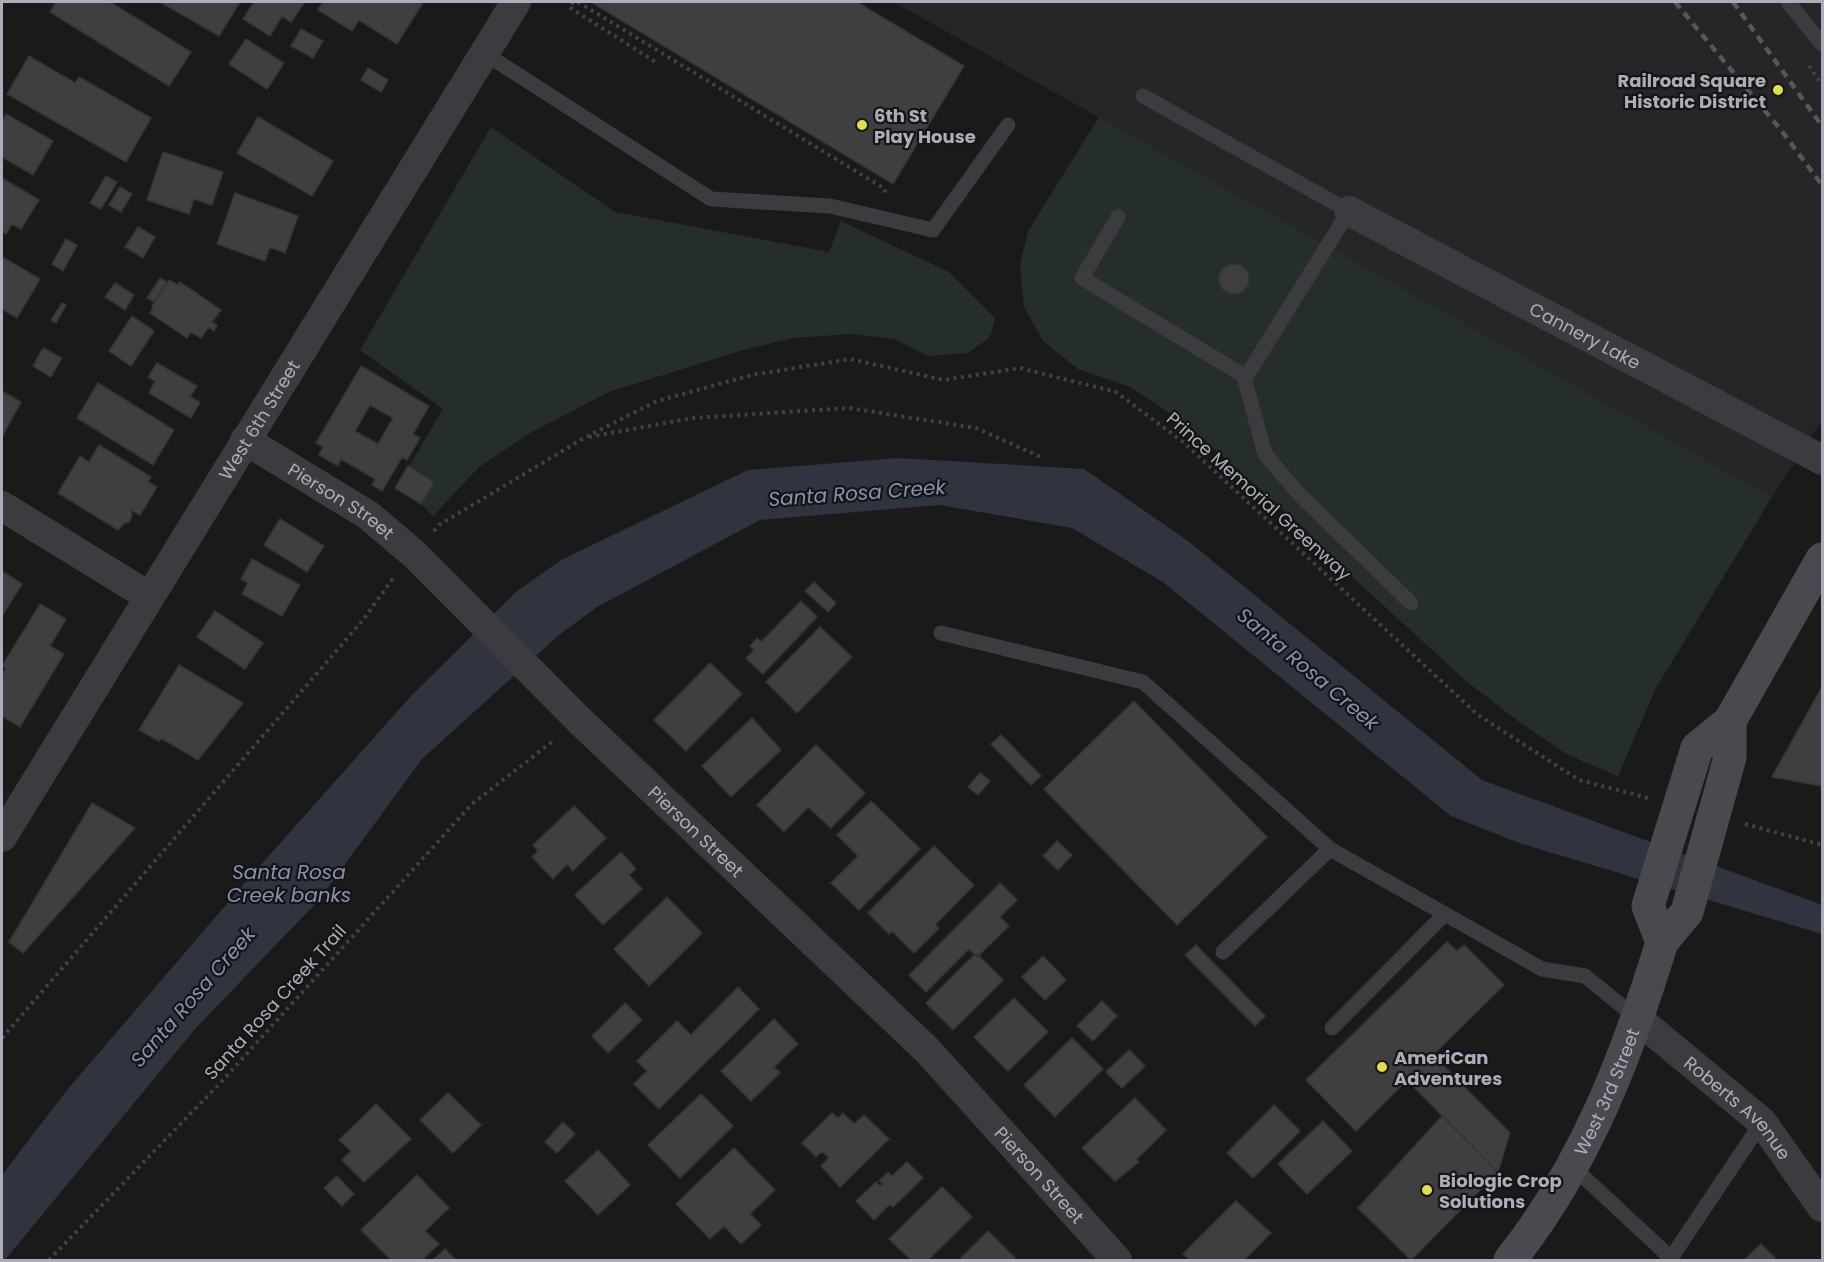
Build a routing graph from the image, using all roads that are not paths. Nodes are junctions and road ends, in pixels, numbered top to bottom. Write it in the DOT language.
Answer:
graph roads {
  1 [pos="514,2"];
  2 [pos="1788,2"];
  3 [pos="1822,44"];
  4 [pos="484,53"];
  5 [pos="1143,96"];
  6 [pos="1008,125"];
  7 [pos="1349,211"];
  8 [pos="1118,217"];
  9 [pos="1244,377"];
  10 [pos="245,440"];
  11 [pos="1822,460"];
  12 [pos="2,506"];
  13 [pos="1822,559"];
  14 [pos="150,597"];
  15 [pos="1411,603"];
  16 [pos="941,633"];
  17 [pos="2,837"];
  18 [pos="1330,849"];
  19 [pos="1445,914"];
  20 [pos="1223,952"];
  21 [pos="1638,1019"];
  22 [pos="1332,1028"];
  23 [pos="1762,1122"];
  24 [pos="1573,1167"];
  25 [pos="1822,1207"];
  26 [pos="1117,1260"];
  27 [pos="1510,1260"];
  1 -- 4 [label="street, West 6th Street"];
  2 -- 3 [label="lane"];
  4 -- 6 [label="lane"];
  4 -- 10 [label="street, West 6th Street"];
  5 -- 7 [label="lane"];
  7 -- 9 [label="lane"];
  7 -- 11 [label="street, Cannery Lake"];
  8 -- 9 [label="lane"];
  9 -- 15 [label="lane"];
  10 -- 14 [label="street, West 6th Street"];
  10 -- 26 [label="street, Pierson Street"];
  12 -- 14 [label="street"];
  13 -- 21 [label="main road, West 3rd Street, bridge"];
  14 -- 17 [label="street, West 6th Street"];
  16 -- 18 [label="lane"];
  18 -- 19 [label="lane"];
  18 -- 20 [label="lane"];
  19 -- 21 [label="lane"];
  19 -- 22 [label="lane"];
  21 -- 23 [label="street, Roberts Avenue"];
  21 -- 24 [label="main road, West 3rd Street"];
  23 -- 24 [label="lane"];
  23 -- 25 [label="street, Roberts Avenue"];
  24 -- 27 [label="main road, West 3rd Street"];
}
